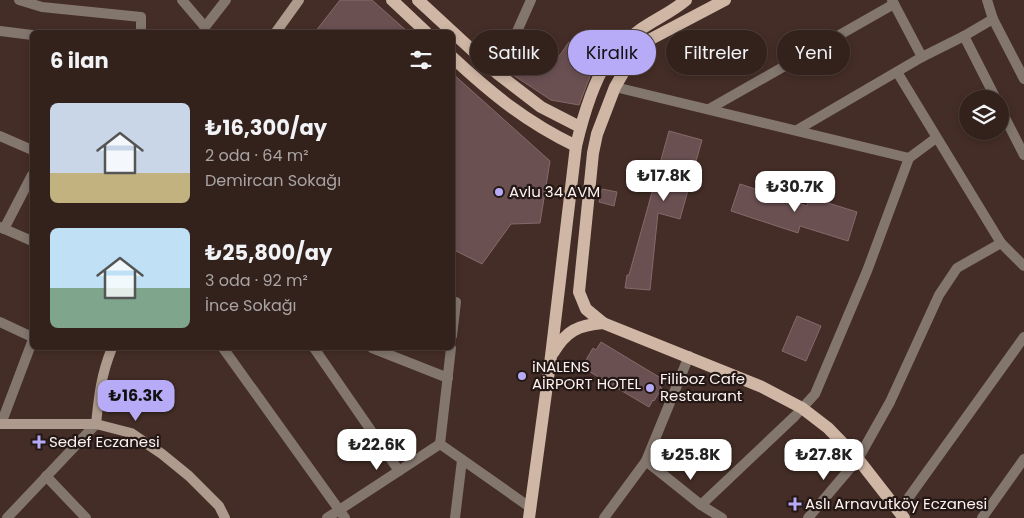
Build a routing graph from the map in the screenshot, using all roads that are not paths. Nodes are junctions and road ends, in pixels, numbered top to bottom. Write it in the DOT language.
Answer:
graph roads {
  1 [pos="19,0"];
  2 [pos="182,0"];
  3 [pos="226,0"];
  4 [pos="299,0"];
  5 [pos="392,0"];
  6 [pos="418,0"];
  7 [pos="531,0"];
  8 [pos="686,0"];
  9 [pos="725,0"];
  10 [pos="987,0"];
  11 [pos="893,2"];
  12 [pos="44,3"];
  13 [pos="993,19"];
  14 [pos="141,30"];
  15 [pos="205,30"];
  16 [pos="277,30"];
  17 [pos="424,30"];
  18 [pos="450,30"];
  19 [pos="518,30"];
  20 [pos="0,31"];
  21 [pos="455,34"];
  22 [pos="30,35"];
  23 [pos="964,36"];
  24 [pos="470,48"];
  25 [pos="922,57"];
  26 [pos="455,60"];
  27 [pos="897,72"];
  28 [pos="499,75"];
  29 [pos="1024,79"];
  30 [pos="615,87"];
  31 [pos="991,90"];
  32 [pos="709,109"];
  33 [pos="1009,126"];
  34 [pos="580,127"];
  35 [pos="797,130"];
  36 [pos="0,136"];
  37 [pos="936,138"];
  38 [pos="576,146"];
  39 [pos="30,149"];
  40 [pos="1024,156"];
  41 [pos="910,158"];
  42 [pos="30,179"];
  43 [pos="2,228"];
  44 [pos="30,241"];
  45 [pos="1001,243"];
  46 [pos="1024,266"];
  47 [pos="0,322"];
  48 [pos="603,322"];
  49 [pos="30,336"];
  50 [pos="1024,337"];
  51 [pos="30,347"];
  52 [pos="111,350"];
  53 [pos="224,350"];
  54 [pos="315,350"];
  55 [pos="377,350"];
  56 [pos="451,350"];
  57 [pos="551,356"];
  58 [pos="689,356"];
  59 [pos="448,378"];
  60 [pos="802,408"];
  61 [pos="0,424"];
  62 [pos="96,424"];
  63 [pos="440,444"];
  64 [pos="858,459"];
  65 [pos="1024,459"];
  66 [pos="462,460"];
  67 [pos="646,461"];
  68 [pos="399,472"];
  69 [pos="46,476"];
  70 [pos="701,505"];
  71 [pos="530,513"];
  72 [pos="0,514"];
  73 [pos="343,514"];
  74 [pos="902,514"];
  75 [pos="1,518"];
  76 [pos="7,518"];
  77 [pos="86,518"];
  78 [pos="225,518"];
  79 [pos="328,518"];
  80 [pos="455,518"];
  81 [pos="604,518"];
  82 [pos="722,518"];
  83 [pos="808,518"];
  84 [pos="982,518"];
  1 -- 12 [label="street"];
  2 -- 15 [label="street"];
  3 -- 15 [label="street"];
  4 -- 16 [label="main road"];
  5 -- 17 [label="main road"];
  6 -- 18 [label="main road"];
  7 -- 19 [label="street"];
  8 -- 34 [label="main road"];
  9 -- 30 [label="main road"];
  10 -- 13 [label="street"];
  11 -- 25 [label="street"];
  11 -- 32 [label="street"];
  12 -- 14 [label="street"];
  13 -- 23 [label="street"];
  13 -- 29 [label="street"];
  20 -- 22 [label="street"];
  21 -- 24 [label="main road"];
  23 -- 25 [label="street"];
  23 -- 31 [label="street"];
  25 -- 27 [label="street"];
  26 -- 38 [label="main road"];
  27 -- 35 [label="street"];
  27 -- 37 [label="street"];
  28 -- 34 [label="main road"];
  30 -- 32 [label="street"];
  30 -- 48 [label="main road"];
  32 -- 35 [label="street"];
  33 -- 40 [label="street"];
  34 -- 38 [label="main road"];
  35 -- 41 [label="street"];
  36 -- 39 [label="street"];
  37 -- 41 [label="street"];
  37 -- 45 [label="street"];
  38 -- 57 [label="main road"];
  41 -- 60 [label="street"];
  42 -- 43 [label="street"];
  43 -- 44 [label="street"];
  45 -- 46 [label="street"];
  45 -- 64 [label="street"];
  47 -- 49 [label="street"];
  48 -- 57 [label="main road"];
  48 -- 58 [label="main road"];
  50 -- 74 [label="street"];
  51 -- 61 [label="street"];
  52 -- 62 [label="main road"];
  53 -- 73 [label="street"];
  54 -- 68 [label="street"];
  55 -- 59 [label="street"];
  56 -- 59 [label="street"];
  57 -- 71 [label="main road"];
  58 -- 60 [label="main road"];
  58 -- 67 [label="street"];
  59 -- 63 [label="street"];
  60 -- 64 [label="main road"];
  60 -- 70 [label="street"];
  61 -- 62 [label="main road"];
  62 -- 69 [label="street"];
  62 -- 78 [label="main road"];
  63 -- 66 [label="street"];
  63 -- 68 [label="street"];
  64 -- 74 [label="main road"];
  64 -- 83 [label="street"];
  65 -- 84 [label="street"];
  66 -- 71 [label="street"];
  66 -- 80 [label="street"];
  67 -- 70 [label="street"];
  67 -- 81 [label="street"];
  68 -- 73 [label="street"];
  69 -- 76 [label="street"];
  69 -- 77 [label="street"];
  70 -- 82 [label="street"];
  72 -- 75 [label="street"];
  73 -- 79 [label="street"];
}
